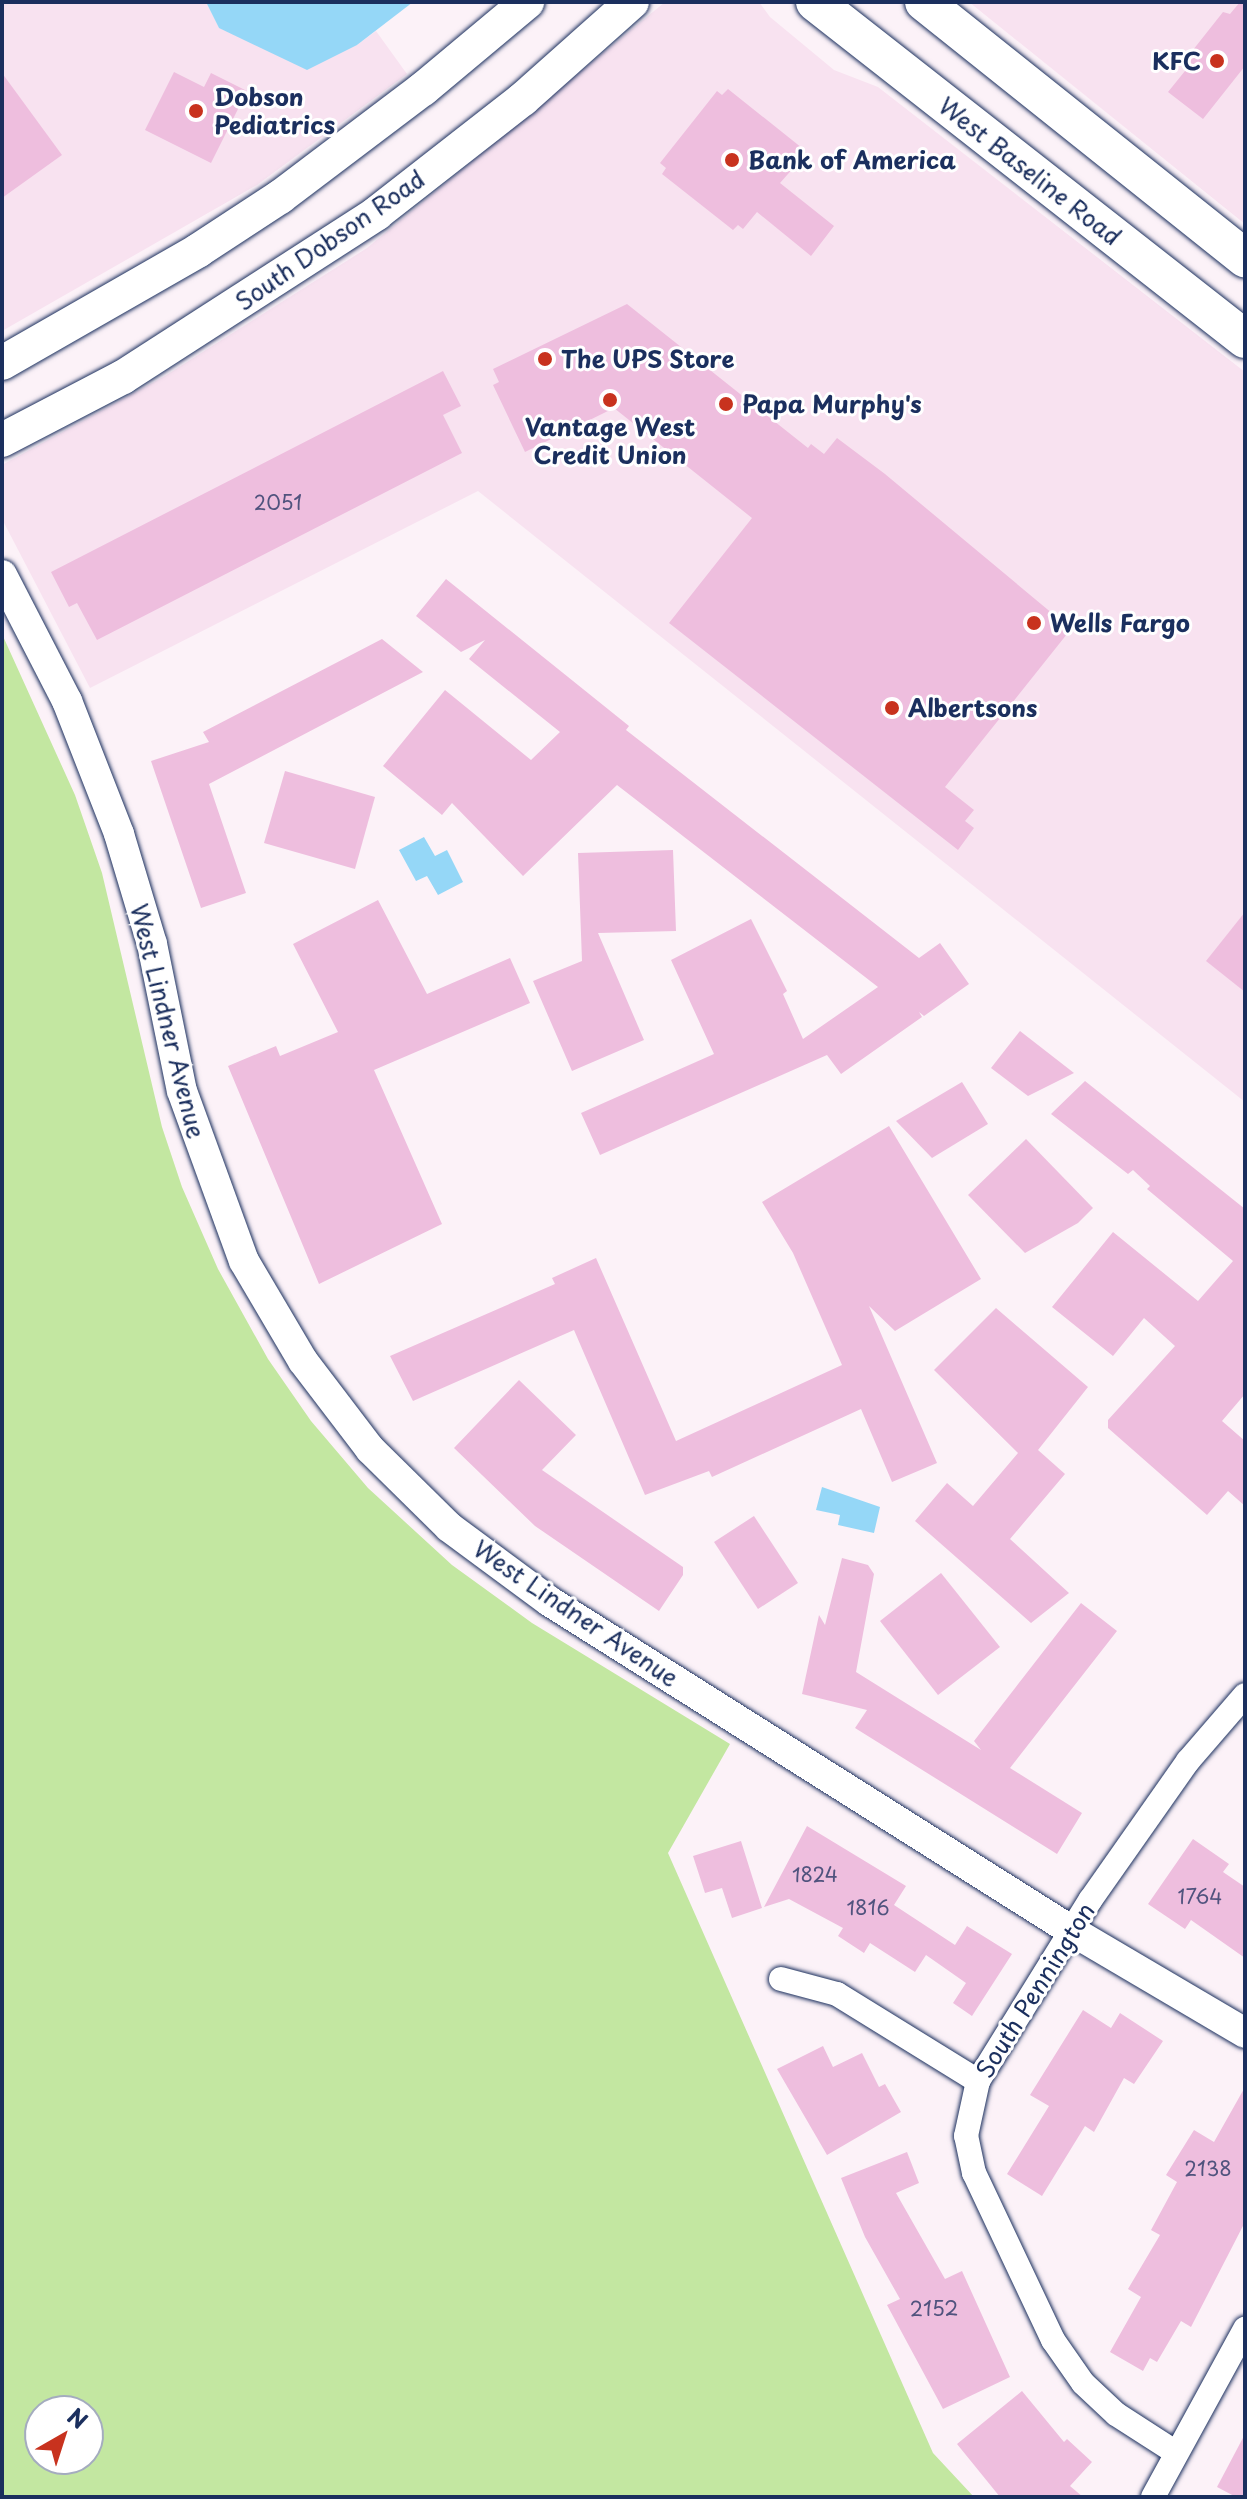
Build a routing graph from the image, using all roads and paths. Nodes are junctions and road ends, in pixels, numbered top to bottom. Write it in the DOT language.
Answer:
graph roads {
  1 [pos="527,2"];
  2 [pos="632,2"];
  3 [pos="815,2"];
  4 [pos="924,2"];
  5 [pos="1245,258"];
  6 [pos="1245,339"];
  7 [pos="2,363"];
  8 [pos="2,440"];
  9 [pos="2,575"];
  10 [pos="1245,1695"];
  11 [pos="1072,1931"];
  12 [pos="781,1979"];
  13 [pos="1245,2033"];
  14 [pos="978,2081"];
  15 [pos="1245,2329"];
  16 [pos="1175,2452"];
  17 [pos="1153,2497"];
  1 -- 7 [label="main road"];
  2 -- 8 [label="main road, South Dobson Road"];
  3 -- 6 [label="main road, West Baseline Road"];
  4 -- 5 [label="main road"];
  9 -- 11 [label="street, West Lindner Avenue"];
  10 -- 11 [label="street, South Pennington"];
  11 -- 13 [label="street, West Lindner Avenue"];
  11 -- 14 [label="street, South Pennington"];
  12 -- 14 [label="street"];
  14 -- 16 [label="street, South Pennington"];
  15 -- 16 [label="street"];
  16 -- 17 [label="street"];
}
